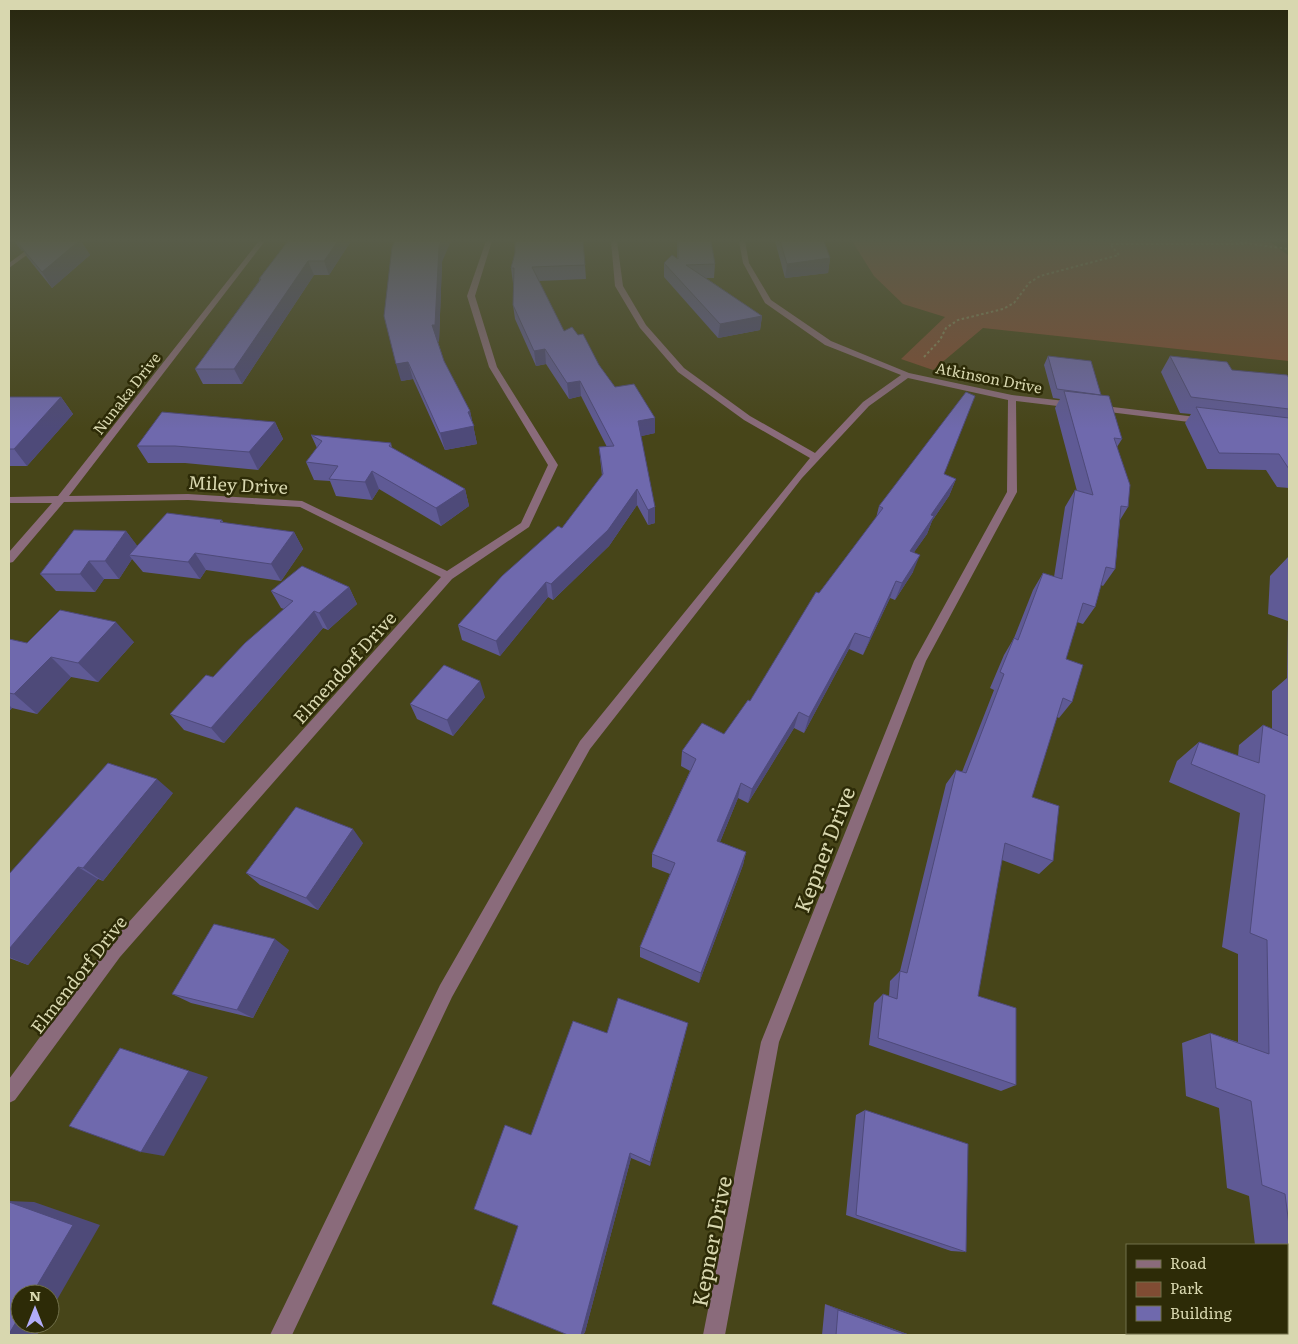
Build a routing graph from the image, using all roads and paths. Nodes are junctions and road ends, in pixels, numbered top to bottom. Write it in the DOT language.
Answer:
graph roads {
  1 [pos="213,304"];
  2 [pos="473,304"];
  3 [pos="630,304"];
  4 [pos="772,304"];
  5 [pos="1013,304"];
  6 [pos="907,374"];
  7 [pos="1012,398"];
  8 [pos="1081,406"];
  9 [pos="1091,407"];
  10 [pos="1210,421"];
  11 [pos="816,458"];
  12 [pos="61,499"];
  13 [pos="9,500"];
  14 [pos="9,559"];
  15 [pos="448,576"];
  16 [pos="9,1094"];
  17 [pos="281,1335"];
  18 [pos="714,1335"];
  1 -- 12 [label="street, Nunaka Drive"];
  2 -- 15 [label="street, Elmendorf Drive"];
  3 -- 11 [label="street"];
  4 -- 6 [label="street, Atkinson Drive"];
  5 -- 6 [label="path"];
  6 -- 7 [label="street, Atkinson Drive"];
  6 -- 11 [label="street"];
  7 -- 8 [label="street, Atkinson Drive"];
  7 -- 18 [label="street, Kepner Drive"];
  9 -- 10 [label="street"];
  11 -- 17 [label="street"];
  12 -- 13 [label="street, Miley Drive"];
  12 -- 14 [label="street, Nunaka Drive"];
  12 -- 15 [label="street, Miley Drive"];
  15 -- 16 [label="street, Elmendorf Drive"];
}
